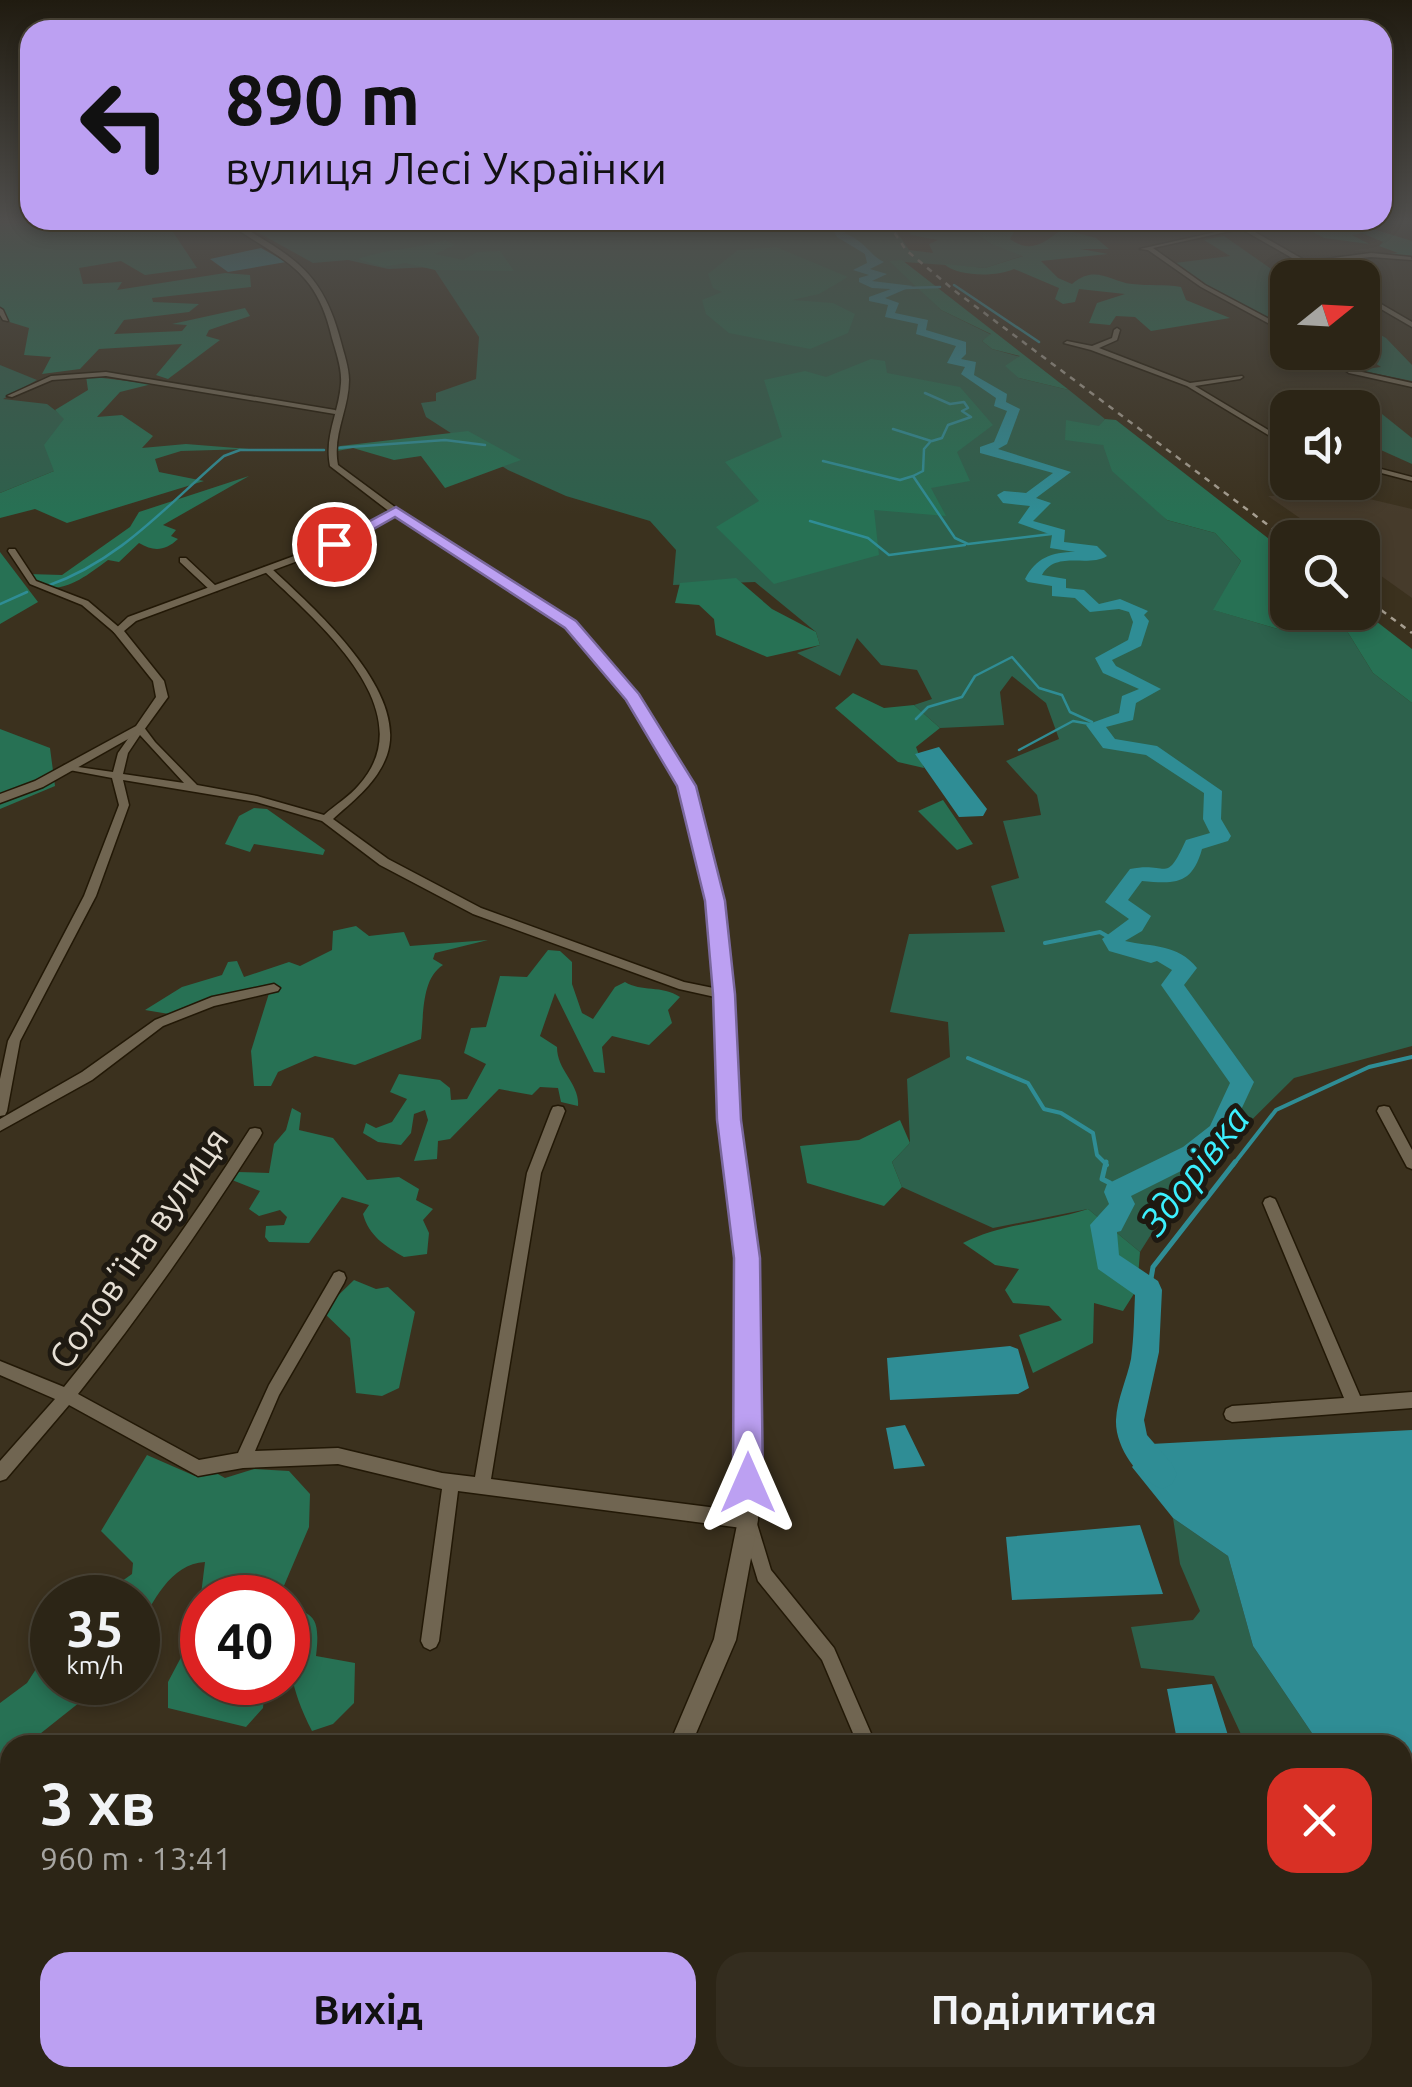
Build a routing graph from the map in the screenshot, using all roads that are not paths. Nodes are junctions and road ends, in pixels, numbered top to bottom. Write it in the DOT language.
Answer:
graph roads {
  1 [pos="334,320"];
  2 [pos="1117,330"];
  3 [pos="1066,343"];
  4 [pos="1093,348"];
  5 [pos="1348,370"];
  6 [pos="1240,377"];
  7 [pos="1189,385"];
  8 [pos="1412,385"];
  9 [pos="10,396"];
  10 [pos="335,412"];
  11 [pos="1270,434"];
  12 [pos="1380,471"];
  13 [pos="1412,479"];
  14 [pos="396,512"];
  15 [pos="12,551"];
  16 [pos="182,560"];
  17 [pos="267,570"];
  18 [pos="214,589"];
  19 [pos="118,631"];
  20 [pos="140,728"];
  21 [pos="68,767"];
  22 [pos="117,776"];
  23 [pos="194,788"];
  24 [pos="0,800"];
  25 [pos="326,819"];
  26 [pos="274,988"];
  27 [pos="724,994"];
  28 [pos="0,1111"];
  29 [pos="558,1111"];
  30 [pos="1384,1111"];
  31 [pos="0,1126"];
  32 [pos="255,1133"];
  33 [pos="1412,1163"];
  34 [pos="1270,1203"];
  35 [pos="339,1278"];
  36 [pos="0,1368"];
  37 [pos="69,1398"];
  38 [pos="1412,1400"];
  39 [pos="1356,1404"];
  40 [pos="1232,1414"];
  41 [pos="242,1460"];
  42 [pos="0,1473"];
  43 [pos="450,1481"];
  44 [pos="482,1482"];
  45 [pos="748,1520"];
  46 [pos="430,1641"];
  47 [pos="684,1735"];
  48 [pos="863,1735"];
  1 -- 10 [label="street"];
  2 -- 4 [label="street"];
  3 -- 4 [label="street"];
  4 -- 7 [label="street"];
  5 -- 8 [label="street"];
  6 -- 7 [label="street"];
  7 -- 11 [label="street"];
  9 -- 10 [label="street"];
  10 -- 14 [label="street"];
  12 -- 13 [label="street"];
  14 -- 17 [label="street"];
  14 -- 27 [label="street"];
  15 -- 19 [label="street"];
  16 -- 18 [label="street"];
  17 -- 18 [label="street"];
  17 -- 25 [label="street"];
  18 -- 19 [label="street"];
  19 -- 20 [label="street"];
  20 -- 21 [label="street"];
  20 -- 22 [label="street"];
  20 -- 23 [label="street"];
  21 -- 22 [label="street"];
  21 -- 24 [label="street"];
  22 -- 23 [label="street"];
  22 -- 28 [label="street"];
  23 -- 25 [label="street"];
  25 -- 27 [label="street"];
  26 -- 31 [label="street"];
  27 -- 45 [label="street"];
  29 -- 44 [label="street"];
  30 -- 33 [label="street"];
  32 -- 37 [label="street, Соловʼїна вулиця"];
  34 -- 39 [label="street"];
  35 -- 41 [label="street"];
  36 -- 37 [label="street, Соловʼїна вулиця"];
  37 -- 41 [label="street, Соловʼїна вулиця"];
  37 -- 42 [label="street"];
  38 -- 39 [label="street"];
  39 -- 40 [label="street"];
  41 -- 43 [label="street, Соловʼїна вулиця"];
  43 -- 44 [label="street, Соловʼїна вулиця"];
  43 -- 46 [label="street"];
  44 -- 45 [label="street, Соловʼїна вулиця"];
  45 -- 47 [label="street"];
  45 -- 48 [label="street"];
}
